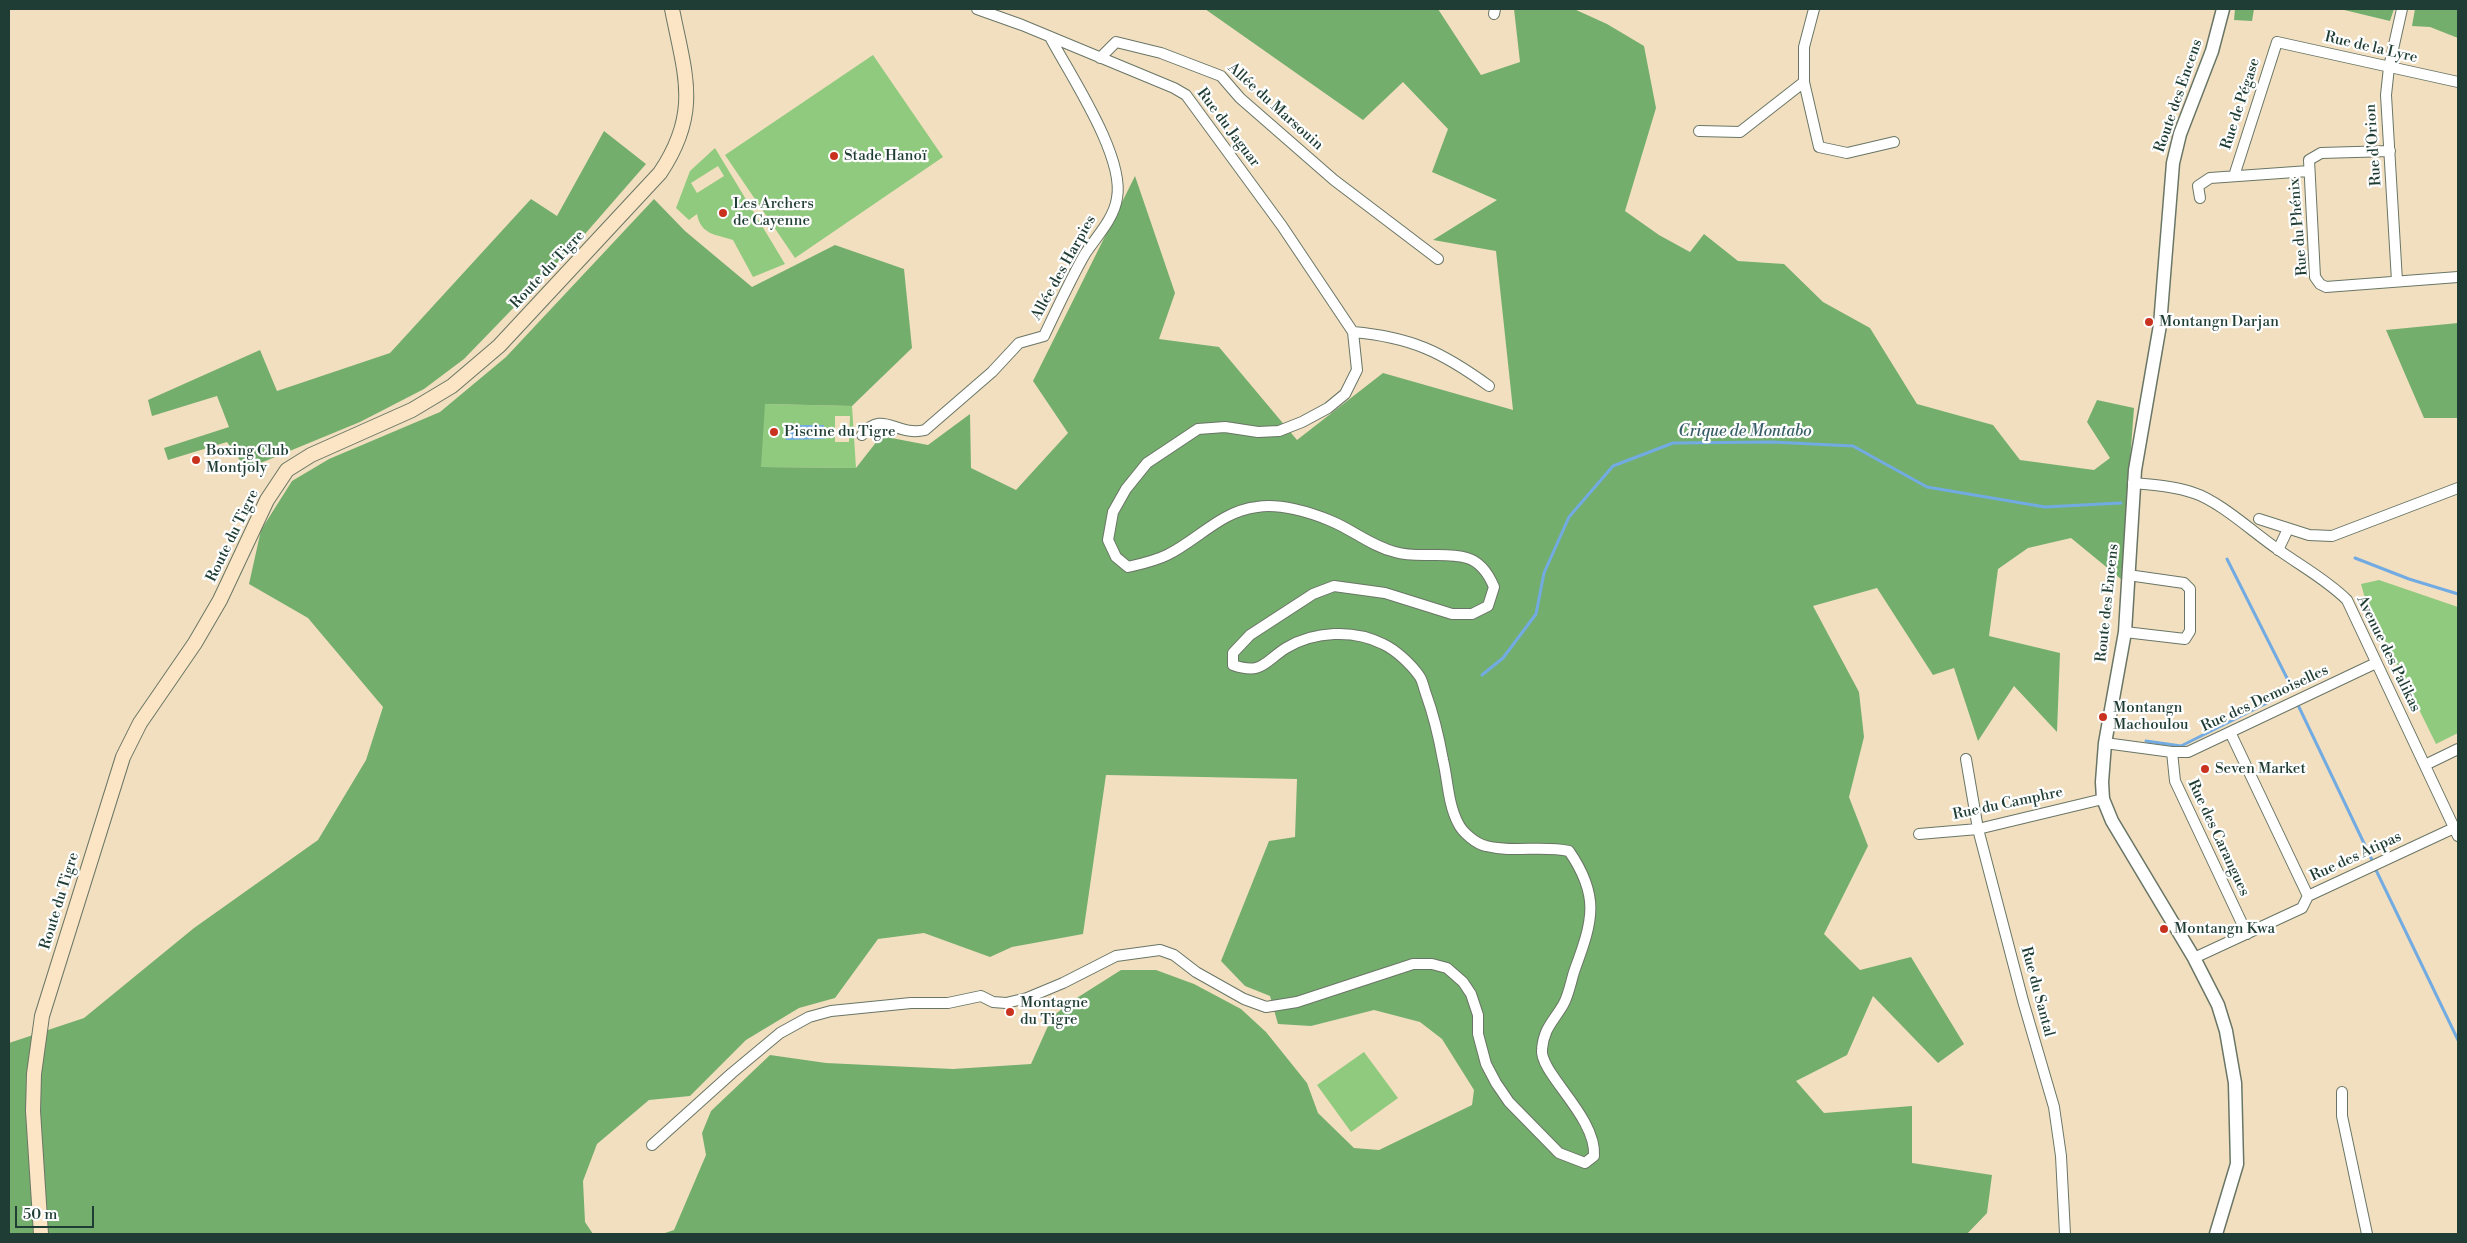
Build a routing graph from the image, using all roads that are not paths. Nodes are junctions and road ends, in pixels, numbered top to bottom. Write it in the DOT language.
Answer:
graph roads {
  1 [pos="672,9"];
  2 [pos="977,9"];
  3 [pos="1814,9"];
  4 [pos="2222,9"];
  5 [pos="2402,9"];
  6 [pos="1050,37"];
  7 [pos="2277,42"];
  8 [pos="1100,58"];
  9 [pos="2388,67"];
  10 [pos="1804,82"];
  11 [pos="2458,82"];
  12 [pos="1699,131"];
  13 [pos="1894,142"];
  14 [pos="2390,151"];
  15 [pos="2309,171"];
  16 [pos="2234,176"];
  17 [pos="2200,198"];
  18 [pos="1438,259"];
  19 [pos="2458,277"];
  20 [pos="2397,282"];
  21 [pos="1353,332"];
  22 [pos="1489,386"];
  23 [pos="862,435"];
  24 [pos="2133,484"];
  25 [pos="2458,488"];
  26 [pos="2259,519"];
  27 [pos="2288,529"];
  28 [pos="2278,550"];
  29 [pos="2128,575"];
  30 [pos="2124,632"];
  31 [pos="2376,663"];
  32 [pos="2230,732"];
  33 [pos="2105,743"];
  34 [pos="2458,749"];
  35 [pos="2172,752"];
  36 [pos="1966,760"];
  37 [pos="2425,765"];
  38 [pos="2103,799"];
  39 [pos="1978,829"];
  40 [pos="2456,832"];
  41 [pos="1919,834"];
  42 [pos="2308,896"];
  43 [pos="2247,934"];
  44 [pos="2194,958"];
  45 [pos="2342,1092"];
  46 [pos="652,1145"];
  47 [pos="41,1234"];
  48 [pos="2065,1234"];
  49 [pos="2216,1234"];
  50 [pos="2367,1234"];
  1 -- 47 [label="main road, Route du Tigre"];
  2 -- 6 [label="street, Rue du Jaguar"];
  3 -- 10 [label="street"];
  4 -- 24 [label="street, Route des Encens"];
  5 -- 9 [label="street, Rue d'Orion"];
  6 -- 8 [label="street, Rue du Jaguar"];
  6 -- 23 [label="street, Allée des Harpies"];
  7 -- 9 [label="street, Rue de la Lyre"];
  7 -- 16 [label="street, Rue de Pégase"];
  8 -- 18 [label="street, Allée du Marsouin"];
  8 -- 21 [label="street, Rue du Jaguar"];
  9 -- 11 [label="street, Rue de la Lyre"];
  9 -- 14 [label="street, Rue d'Orion"];
  10 -- 12 [label="street"];
  10 -- 13 [label="street"];
  14 -- 15 [label="street, Rue du Phénix"];
  14 -- 20 [label="street, Rue d'Orion"];
  15 -- 16 [label="street"];
  15 -- 20 [label="street, Rue du Phénix"];
  16 -- 17 [label="street"];
  19 -- 20 [label="street"];
  21 -- 22 [label="street"];
  21 -- 46 [label="street, Rue du Jaguar"];
  24 -- 28 [label="street, Avenue des Palikas"];
  24 -- 29 [label="street, Route des Encens"];
  25 -- 27 [label="street"];
  26 -- 27 [label="street"];
  27 -- 28 [label="street"];
  28 -- 31 [label="street, Avenue des Palikas"];
  29 -- 30 [label="street, Route des Encens"];
  29 -- 30 [label="street"];
  30 -- 33 [label="street, Route des Encens"];
  31 -- 32 [label="street, Rue des Demoiselles"];
  31 -- 37 [label="street, Avenue des Palikas"];
  32 -- 35 [label="street, Rue des Demoiselles"];
  32 -- 42 [label="street"];
  33 -- 35 [label="street, Rue des Demoiselles"];
  33 -- 38 [label="street, Route des Encens"];
  34 -- 37 [label="street"];
  35 -- 43 [label="street, Rue des Carangues"];
  36 -- 39 [label="street, Rue du Santal"];
  37 -- 40 [label="street, Avenue des Palikas"];
  38 -- 39 [label="street, Rue du Camphre"];
  38 -- 44 [label="street, Route des Encens"];
  39 -- 41 [label="street, Rue du Camphre"];
  39 -- 48 [label="street, Rue du Santal"];
  40 -- 42 [label="street, Rue des Atipas"];
  42 -- 43 [label="street, Rue des Atipas"];
  43 -- 44 [label="street, Rue des Atipas"];
  44 -- 49 [label="street, Route des Encens"];
  45 -- 50 [label="street"];
}
